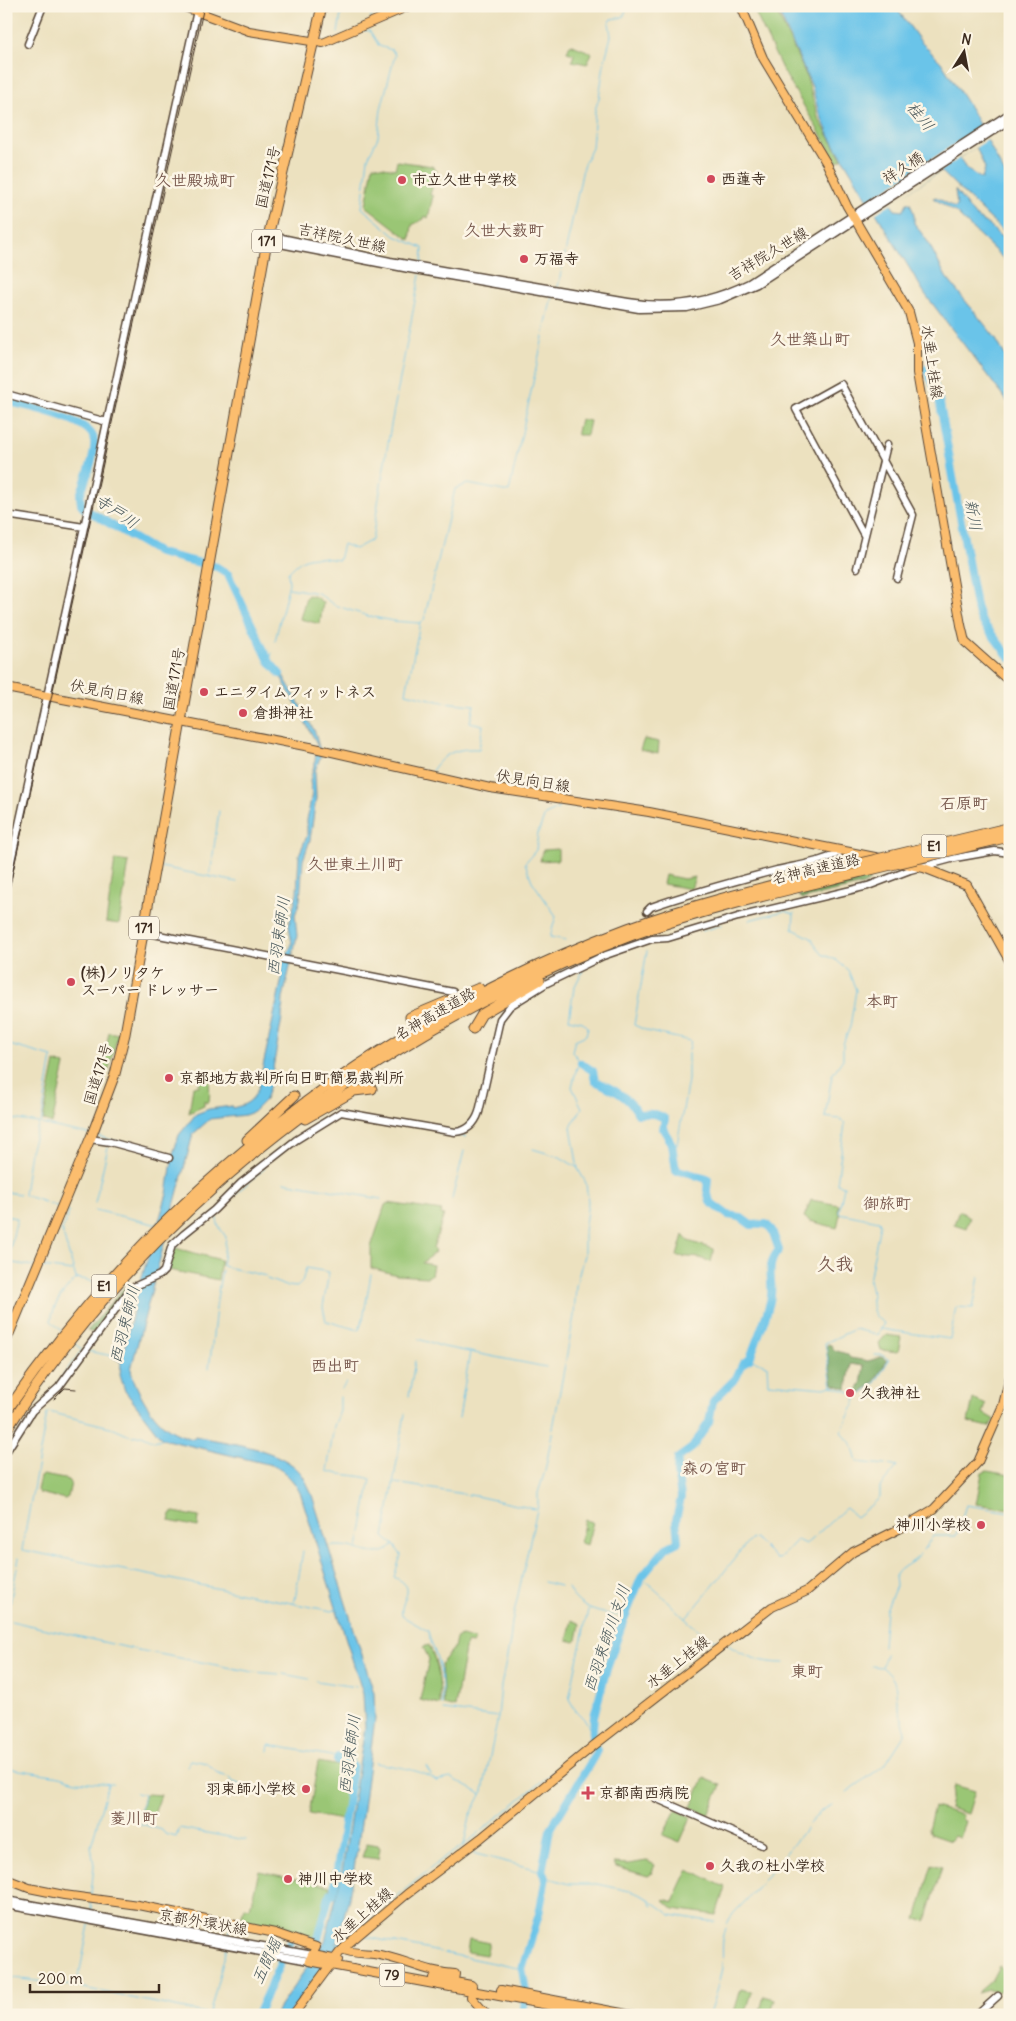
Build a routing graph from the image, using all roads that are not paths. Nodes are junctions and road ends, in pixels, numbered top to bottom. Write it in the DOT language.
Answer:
graph roads {
  1 [pos="43,6"];
  2 [pos="182,6"];
  3 [pos="322,6"];
  4 [pos="408,6"];
  5 [pos="741,6"];
  6 [pos="197,9"];
  7 [pos="314,42"];
  8 [pos="28,44"];
  9 [pos="1010,113"];
  10 [pos="1010,120"];
  11 [pos="862,213"];
  12 [pos="854,218"];
  13 [pos="268,238"];
  14 [pos="6,394"];
  15 [pos="107,422"];
  16 [pos="887,445"];
  17 [pos="883,461"];
  18 [pos="6,515"];
  19 [pos="84,527"];
  20 [pos="864,535"];
  21 [pos="857,568"];
  22 [pos="898,578"];
  23 [pos="1010,682"];
  24 [pos="6,688"];
  25 [pos="48,695"];
  26 [pos="181,720"];
  27 [pos="1009,832"];
  28 [pos="843,850"];
  29 [pos="1010,854"];
  30 [pos="924,868"];
  31 [pos="6,884"];
  32 [pos="647,911"];
  33 [pos="658,922"];
  34 [pos="143,932"];
  35 [pos="1010,962"];
  36 [pos="516,983"];
  37 [pos="453,992"];
  38 [pos="410,1017"];
  39 [pos="472,1029"];
  40 [pos="372,1089"];
  41 [pos="294,1096"];
  42 [pos="297,1120"];
  43 [pos="91,1136"];
  44 [pos="169,1158"];
  45 [pos="227,1167"];
  46 [pos="6,1341"];
  47 [pos="1010,1376"];
  48 [pos="9,1408"];
  49 [pos="6,1431"];
  50 [pos="6,1452"];
  51 [pos="655,1798"];
  52 [pos="762,1845"];
  53 [pos="6,1879"];
  54 [pos="6,1900"];
  55 [pos="6,1905"];
  56 [pos="228,1943"];
  57 [pos="343,1949"];
  58 [pos="311,1958"];
  59 [pos="331,1962"];
  60 [pos="454,1981"];
  61 [pos="471,1987"];
  62 [pos="998,1996"];
  63 [pos="525,1997"];
  64 [pos="293,2015"];
  65 [pos="487,2015"];
  66 [pos="602,2015"];
  67 [pos="632,2015"];
  68 [pos="977,2015"];
  1 -- 8 [label="street"];
  2 -- 6 [label="main road"];
  3 -- 7 [label="highway, 国道171号 / 171"];
  4 -- 7 [label="main road"];
  5 -- 12 [label="main road, 水垂上桂線"];
  6 -- 7 [label="main road"];
  6 -- 15 [label="street"];
  7 -- 13 [label="highway, 国道171号 / 171"];
  9 -- 11 [label="street, 祥久橋"];
  10 -- 11 [label="street, 祥久橋"];
  11 -- 12 [label="street, 吉祥院久世線"];
  12 -- 13 [label="street, 吉祥院久世線"];
  12 -- 23 [label="main road, 水垂上桂線"];
  13 -- 26 [label="highway, 国道171号 / 171"];
  14 -- 15 [label="street"];
  15 -- 19 [label="street"];
  16 -- 17 [label="street"];
  17 -- 20 [label="street"];
  17 -- 20 [label="street"];
  17 -- 22 [label="street"];
  18 -- 19 [label="street"];
  19 -- 25 [label="street"];
  20 -- 21 [label="street"];
  24 -- 25 [label="main road, 伏見向日線"];
  25 -- 26 [label="main road, 伏見向日線"];
  25 -- 31 [label="street"];
  26 -- 28 [label="main road, 伏見向日線"];
  26 -- 34 [label="highway, 国道171号 / 171"];
  27 -- 33 [label="highway, 名神高速道路 / E1, bridge"];
  28 -- 30 [label="main road, 伏見向日線"];
  28 -- 32 [label="street"];
  29 -- 30 [label="street"];
  30 -- 35 [label="main road, 伏見向日線"];
  30 -- 50 [label="street"];
  33 -- 36 [label="highway, 名神高速道路 / E1"];
  33 -- 36 [label="highway, 名神高速道路 / E1"];
  34 -- 37 [label="street"];
  34 -- 43 [label="highway, 国道171号 / 171"];
  36 -- 38 [label="highway"];
  36 -- 39 [label="highway"];
  36 -- 42 [label="highway, 名神高速道路 / E1"];
  36 -- 45 [label="highway, 名神高速道路 / E1"];
  40 -- 42 [label="highway"];
  41 -- 45 [label="highway"];
  42 -- 45 [label="highway, 名神高速道路 / E1"];
  43 -- 44 [label="street"];
  43 -- 46 [label="highway, 国道171号 / 171"];
  45 -- 48 [label="highway, E1"];
  45 -- 49 [label="highway, 名神高速道路 / E1"];
  47 -- 57 [label="main road, 水垂上桂線"];
  51 -- 52 [label="street"];
  53 -- 58 [label="main road"];
  54 -- 56 [label="street, 京都外環状線"];
  55 -- 56 [label="street, 京都外環状線"];
  56 -- 58 [label="street, 京都外環状線"];
  57 -- 59 [label="main road, 水垂上桂線"];
  57 -- 60 [label="main road"];
  58 -- 59 [label="main road, 京都外環状線"];
  59 -- 60 [label="main road, 京都外環状線 / 79"];
  59 -- 64 [label="main road, 水垂上桂線"];
  60 -- 61 [label="main road, 京都外環状線 / 79"];
  61 -- 63 [label="main road, 京都外環状線 / 79"];
  61 -- 65 [label="main road"];
  62 -- 68 [label="street"];
  63 -- 66 [label="main road, 京都外環状線 / 79"];
  63 -- 67 [label="main road, 京都外環状線 / 79"];
}
